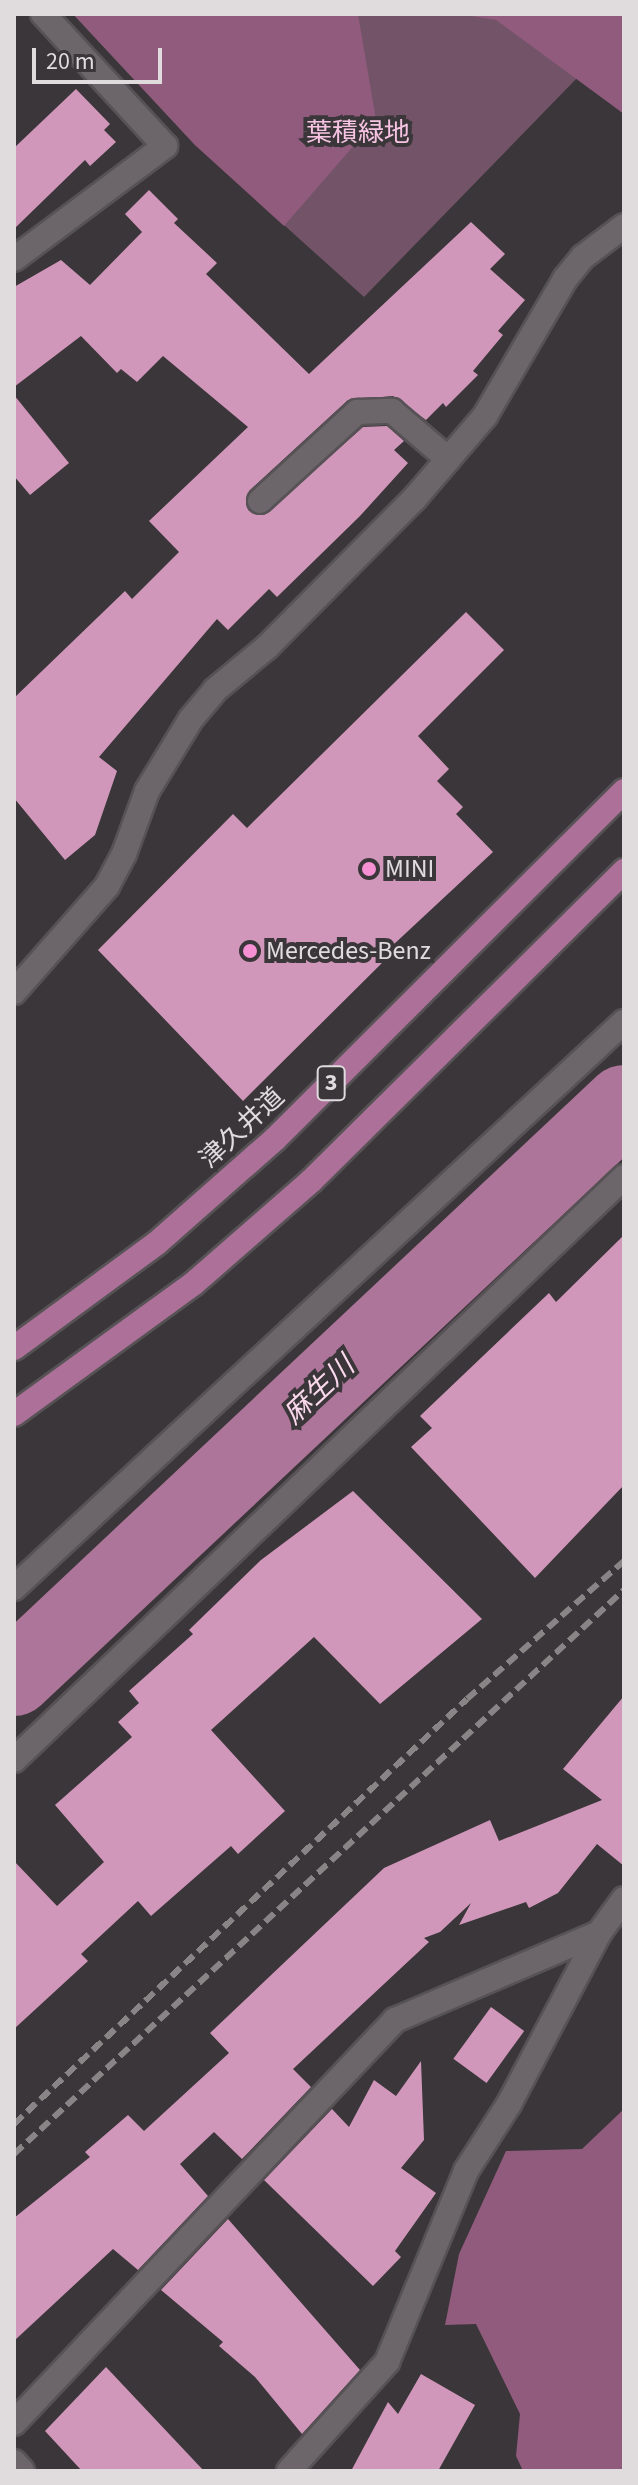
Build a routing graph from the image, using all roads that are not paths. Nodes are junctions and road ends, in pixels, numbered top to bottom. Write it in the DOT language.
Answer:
graph roads {
  1 [pos="43,14"];
  2 [pos="624,226"];
  3 [pos="14,259"];
  4 [pos="448,459"];
  5 [pos="260,501"];
  6 [pos="624,791"];
  7 [pos="624,871"];
  8 [pos="14,992"];
  9 [pos="624,1022"];
  10 [pos="624,1177"];
  11 [pos="14,1348"];
  12 [pos="14,1414"];
  13 [pos="14,1588"];
  14 [pos="14,1760"];
  15 [pos="624,1899"];
  16 [pos="599,1933"];
  17 [pos="14,2423"];
  18 [pos="14,2462"];
  19 [pos="300,2468"];
  20 [pos="22,2471"];
  1 -- 3 [label="street"];
  2 -- 4 [label="street"];
  4 -- 5 [label="street"];
  4 -- 8 [label="street"];
  6 -- 11 [label="main road, 津久井道 / 3"];
  7 -- 12 [label="main road, 3"];
  9 -- 13 [label="street"];
  10 -- 14 [label="street"];
  15 -- 16 [label="street"];
  16 -- 17 [label="street"];
  16 -- 19 [label="street"];
  18 -- 20 [label="street"];
}
